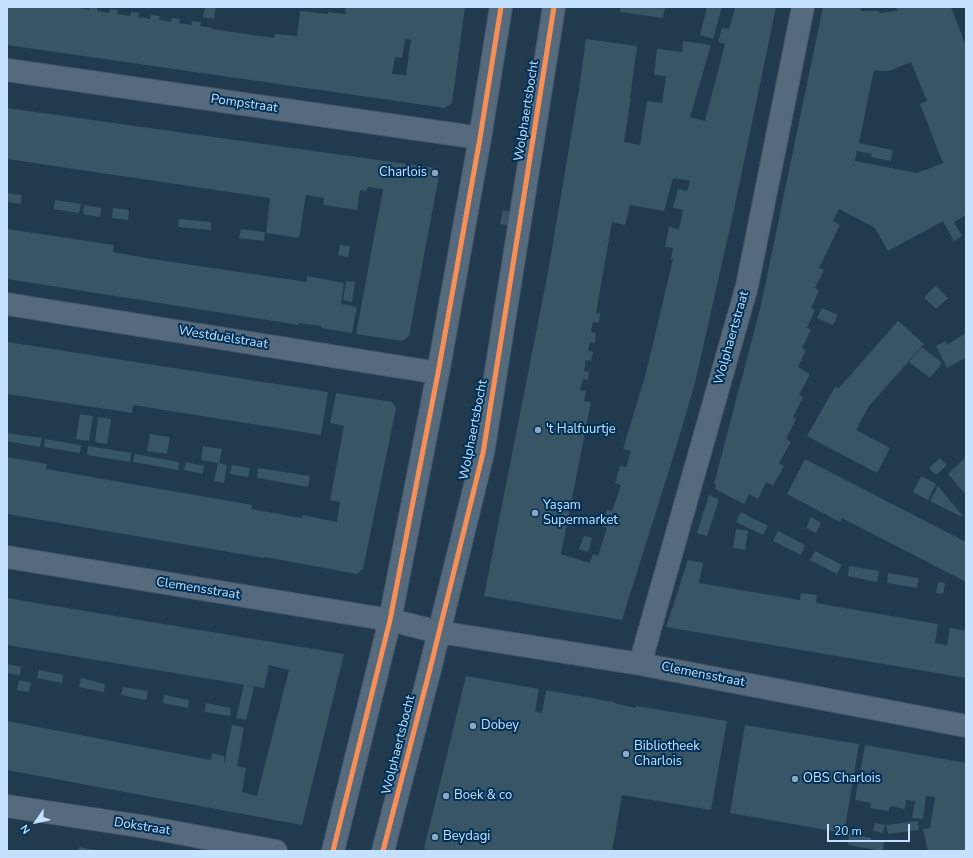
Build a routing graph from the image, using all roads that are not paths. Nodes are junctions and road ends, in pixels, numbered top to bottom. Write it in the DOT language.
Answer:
graph roads {
  1 [pos="501,7"];
  2 [pos="554,7"];
  3 [pos="802,7"];
  4 [pos="7,70"];
  5 [pos="480,138"];
  6 [pos="7,304"];
  7 [pos="438,373"];
  8 [pos="7,558"];
  9 [pos="390,620"];
  10 [pos="439,632"];
  11 [pos="640,664"];
  12 [pos="966,726"];
  13 [pos="7,806"];
  14 [pos="276,851"];
  15 [pos="333,851"];
  16 [pos="383,851"];
  1 -- 5 [label="street"];
  2 -- 10 [label="street, Wolphaertsbocht"];
  3 -- 11 [label="street, Wolphaertstraat"];
  4 -- 5 [label="street, Pompstraat"];
  5 -- 7 [label="street"];
  6 -- 7 [label="street, Westduëlstraat"];
  7 -- 9 [label="street"];
  8 -- 9 [label="street, Clemensstraat"];
  9 -- 10 [label="street, Clemensstraat"];
  9 -- 15 [label="street"];
  10 -- 11 [label="street, Clemensstraat"];
  10 -- 16 [label="street, Wolphaertsbocht"];
  11 -- 12 [label="street, Clemensstraat"];
  13 -- 14 [label="street, Dokstraat"];
}
